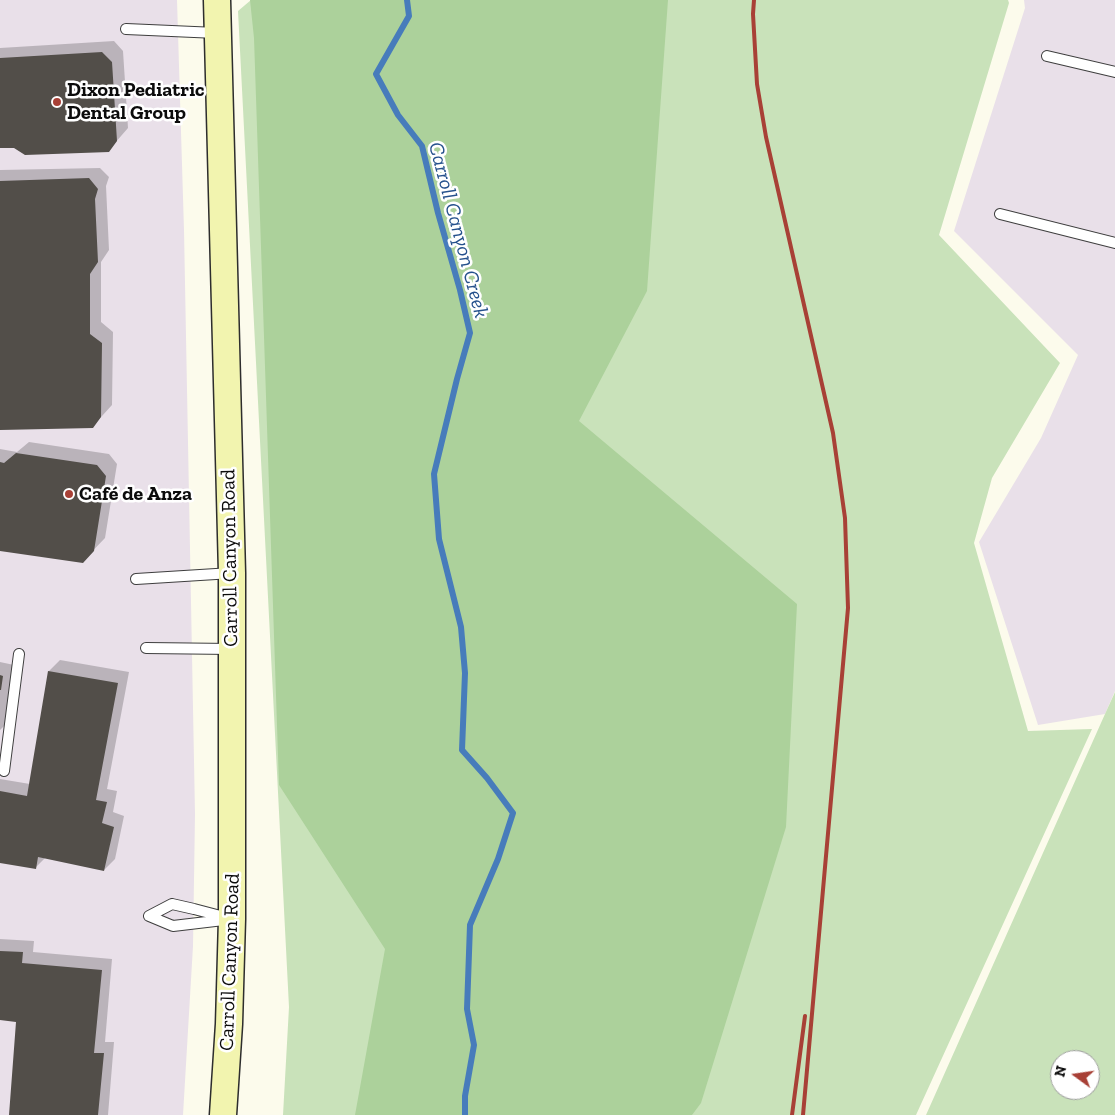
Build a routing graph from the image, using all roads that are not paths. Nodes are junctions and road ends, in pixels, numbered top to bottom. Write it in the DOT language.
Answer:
graph roads {
  1 [pos="217,0"];
  2 [pos="126,29"];
  3 [pos="218,34"];
  4 [pos="1046,56"];
  5 [pos="1115,72"];
  6 [pos="1000,214"];
  7 [pos="1115,243"];
  8 [pos="232,573"];
  9 [pos="136,579"];
  10 [pos="146,648"];
  11 [pos="232,649"];
  12 [pos="19,654"];
  13 [pos="4,771"];
  14 [pos="232,919"];
  15 [pos="223,1115"];
  1 -- 3 [label="main road, Carroll Canyon Road"];
  2 -- 3 [label="lane"];
  3 -- 8 [label="main road, Carroll Canyon Road"];
  4 -- 5 [label="lane"];
  6 -- 7 [label="lane"];
  8 -- 9 [label="lane"];
  8 -- 11 [label="main road, Carroll Canyon Road"];
  10 -- 11 [label="lane"];
  11 -- 14 [label="main road, Carroll Canyon Road"];
  12 -- 13 [label="lane"];
  14 -- 14 [label="lane"];
  14 -- 15 [label="main road, Carroll Canyon Road"];
}
